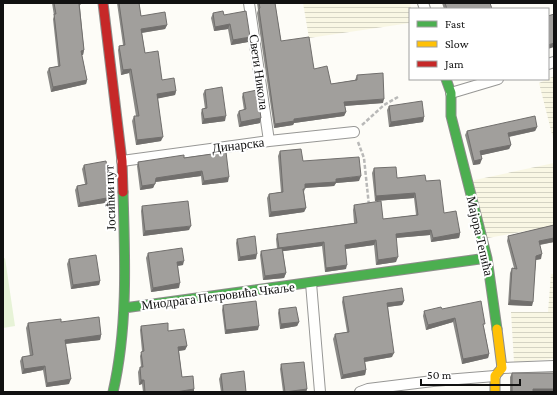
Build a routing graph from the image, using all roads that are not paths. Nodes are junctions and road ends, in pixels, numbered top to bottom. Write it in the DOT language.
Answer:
graph roads {
  1 [pos="103,3"];
  2 [pos="248,3"];
  3 [pos="446,80"];
  4 [pos="495,80"];
  5 [pos="451,94"];
  6 [pos="354,132"];
  7 [pos="269,141"];
  8 [pos="122,161"];
  9 [pos="487,258"];
  10 [pos="312,283"];
  11 [pos="124,308"];
  12 [pos="554,366"];
  13 [pos="502,368"];
  14 [pos="495,376"];
  15 [pos="113,392"];
  16 [pos="320,392"];
  17 [pos="360,392"];
  18 [pos="495,392"];
  1 -- 8 [label="street, Јосићки пут"];
  2 -- 7 [label="street, Свети Никола"];
  3 -- 5 [label="street, Мајора Тепића"];
  4 -- 5 [label="street"];
  5 -- 9 [label="street, Мајора Тепића"];
  6 -- 7 [label="street, Динарска"];
  7 -- 8 [label="street, Динарска"];
  8 -- 11 [label="street, Јосићки пут"];
  9 -- 10 [label="street, Миодрага Петровића Чкаље"];
  9 -- 13 [label="street, Мајора Тепића"];
  10 -- 11 [label="street, Миодрага Петровића Чкаље"];
  10 -- 16 [label="street, Миодрага Петровића Чкаље"];
  11 -- 15 [label="street, Јосићки пут"];
  12 -- 13 [label="street"];
  13 -- 14 [label="street"];
  14 -- 17 [label="street"];
  14 -- 18 [label="street"];
}
